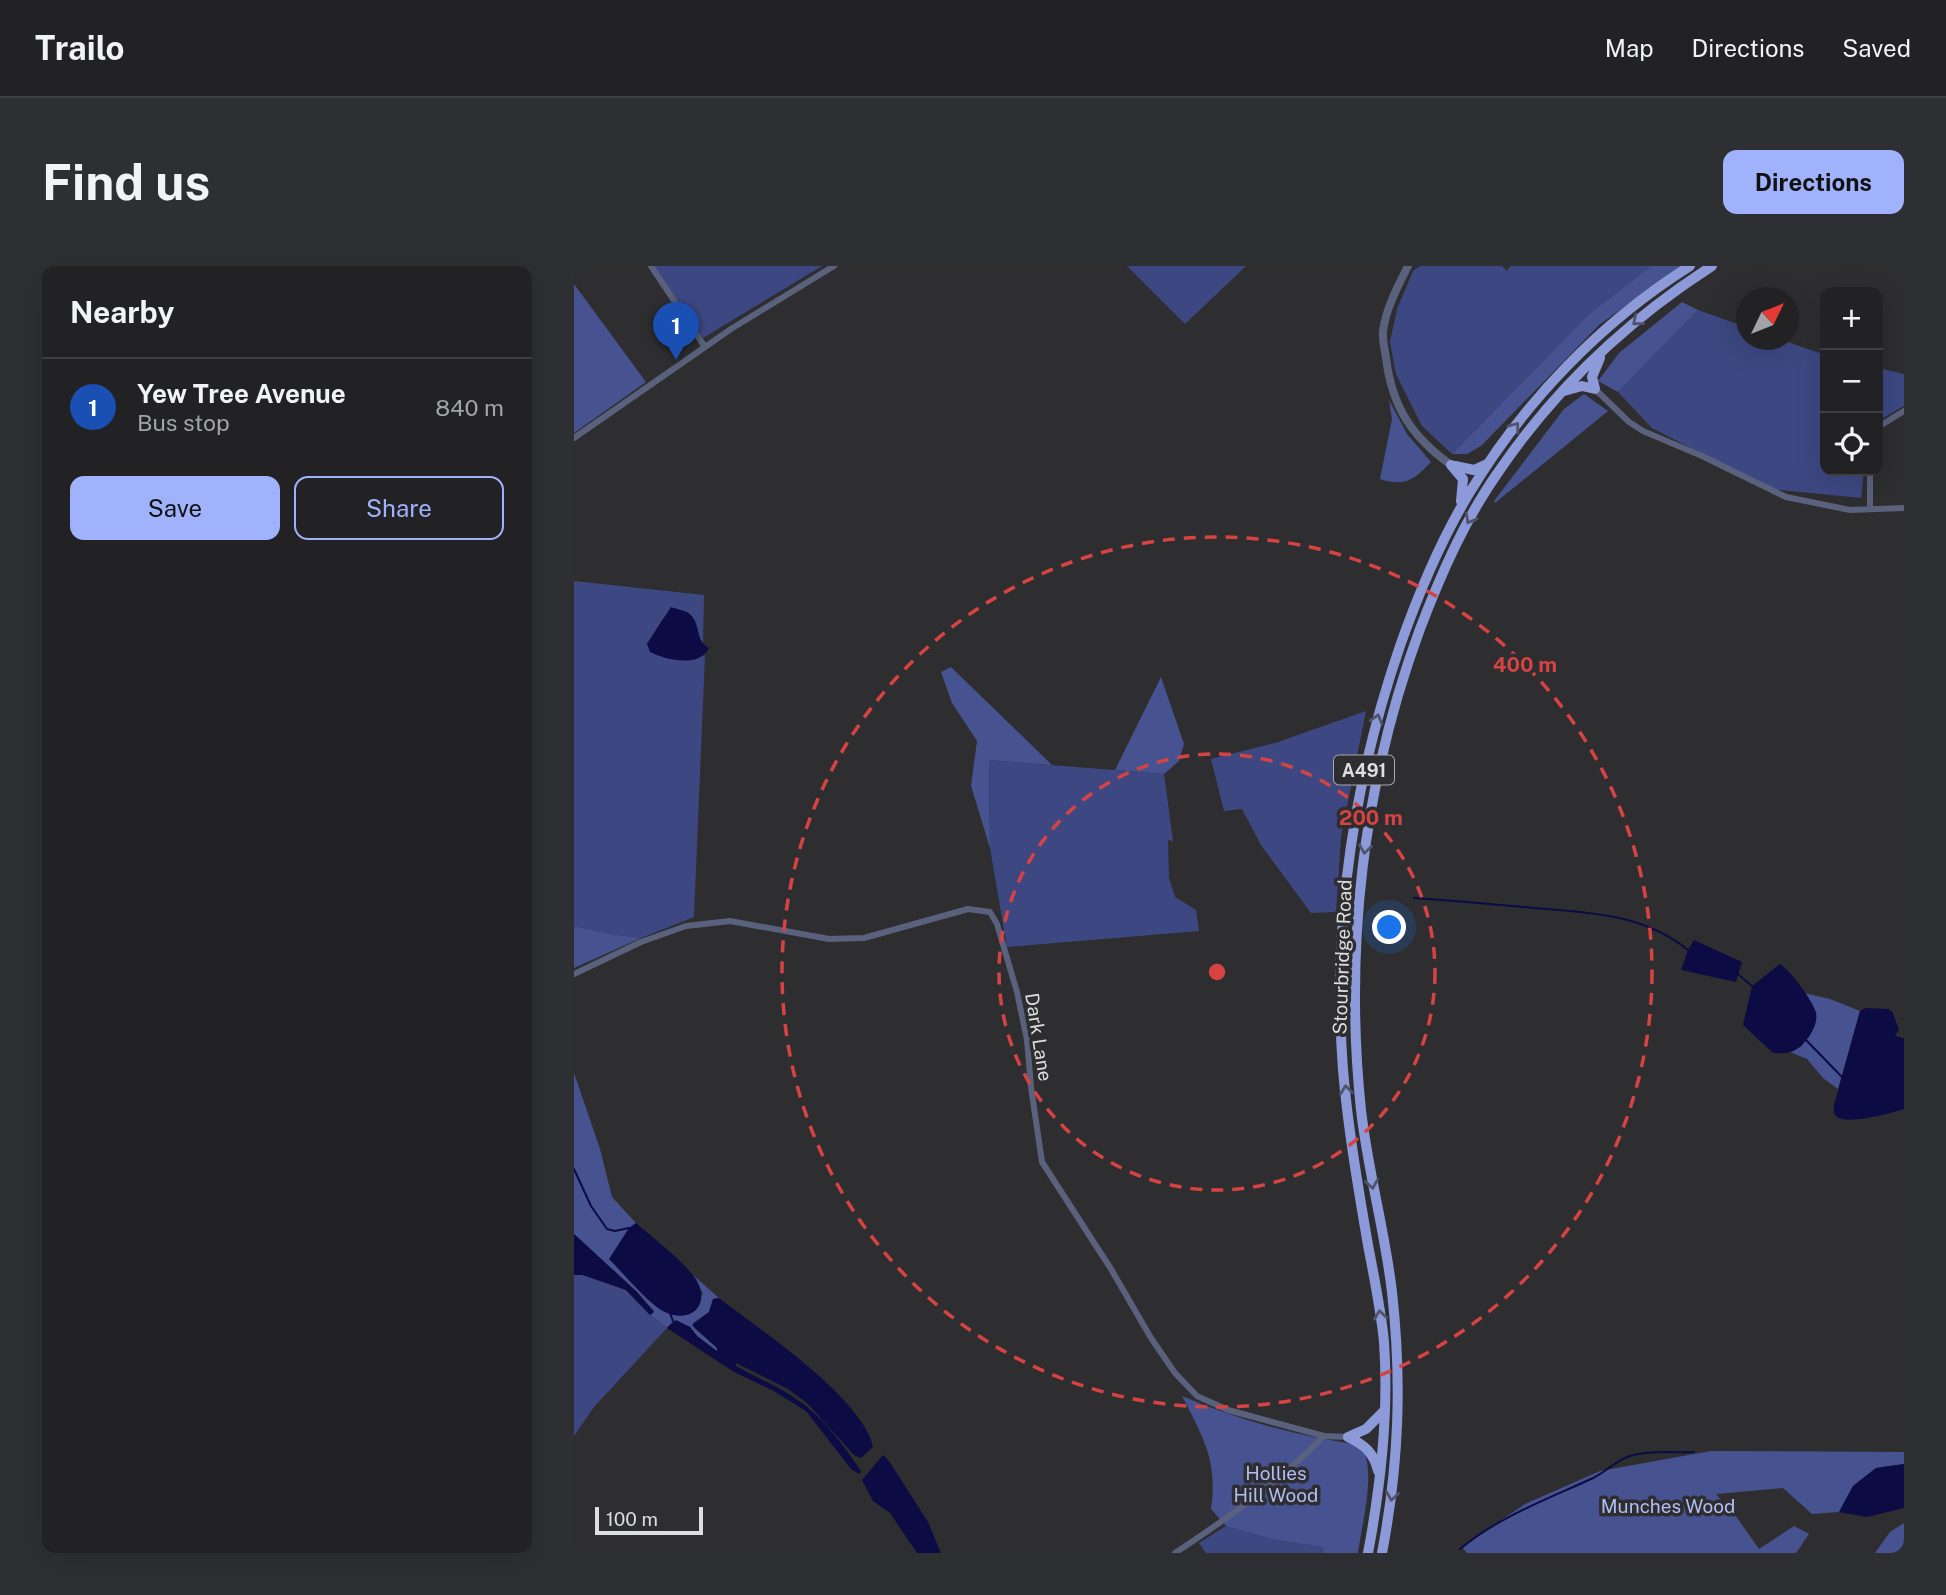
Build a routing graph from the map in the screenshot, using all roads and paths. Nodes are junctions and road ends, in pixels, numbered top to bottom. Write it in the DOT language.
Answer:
graph roads {
  1 [pos="651,266"];
  2 [pos="834,266"];
  3 [pos="1408,266"];
  4 [pos="1690,266"];
  5 [pos="1712,266"];
  6 [pos="705,347"];
  7 [pos="1603,351"];
  8 [pos="1595,389"];
  9 [pos="1561,393"];
  10 [pos="1904,411"];
  11 [pos="1883,424"];
  12 [pos="574,438"];
  13 [pos="1488,464"];
  14 [pos="1451,465"];
  15 [pos="1870,476"];
  16 [pos="1870,508"];
  17 [pos="1904,508"];
  18 [pos="1460,509"];
  19 [pos="574,974"];
  20 [pos="1385,1410"];
  21 [pos="1324,1436"];
  22 [pos="1348,1437"];
  23 [pos="1380,1478"];
  24 [pos="1175,1553"];
  25 [pos="1368,1553"];
  26 [pos="1384,1553"];
  1 -- 6 [label="street"];
  2 -- 6 [label="street"];
  3 -- 14 [label="street"];
  13 -- 4 [label="highway, Stourbridge Road / A491, one-way"];
  5 -- 7 [label="highway, Stourbridge Road / A491, one-way"];
  6 -- 12 [label="street"];
  7 -- 8 [label="highway"];
  7 -- 9 [label="highway, Stourbridge Road / A491"];
  8 -- 9 [label="highway"];
  8 -- 16 [label="street"];
  9 -- 26 [label="highway, Stourbridge Road / A491, one-way"];
  10 -- 11 [label="street"];
  13 -- 14 [label="highway"];
  13 -- 18 [label="highway, Stourbridge Road / A491"];
  14 -- 18 [label="highway"];
  15 -- 16 [label="street"];
  16 -- 17 [label="street"];
  20 -- 18 [label="highway, Stourbridge Road / A491, one-way"];
  19 -- 21 [label="street, Dark Lane"];
  20 -- 22 [label="highway"];
  20 -- 23 [label="highway, Stourbridge Road / A491"];
  21 -- 22 [label="street, Dark Lane"];
  21 -- 24 [label="street"];
  22 -- 23 [label="highway"];
  23 -- 25 [label="highway, Stourbridge Road / A491"];
}
